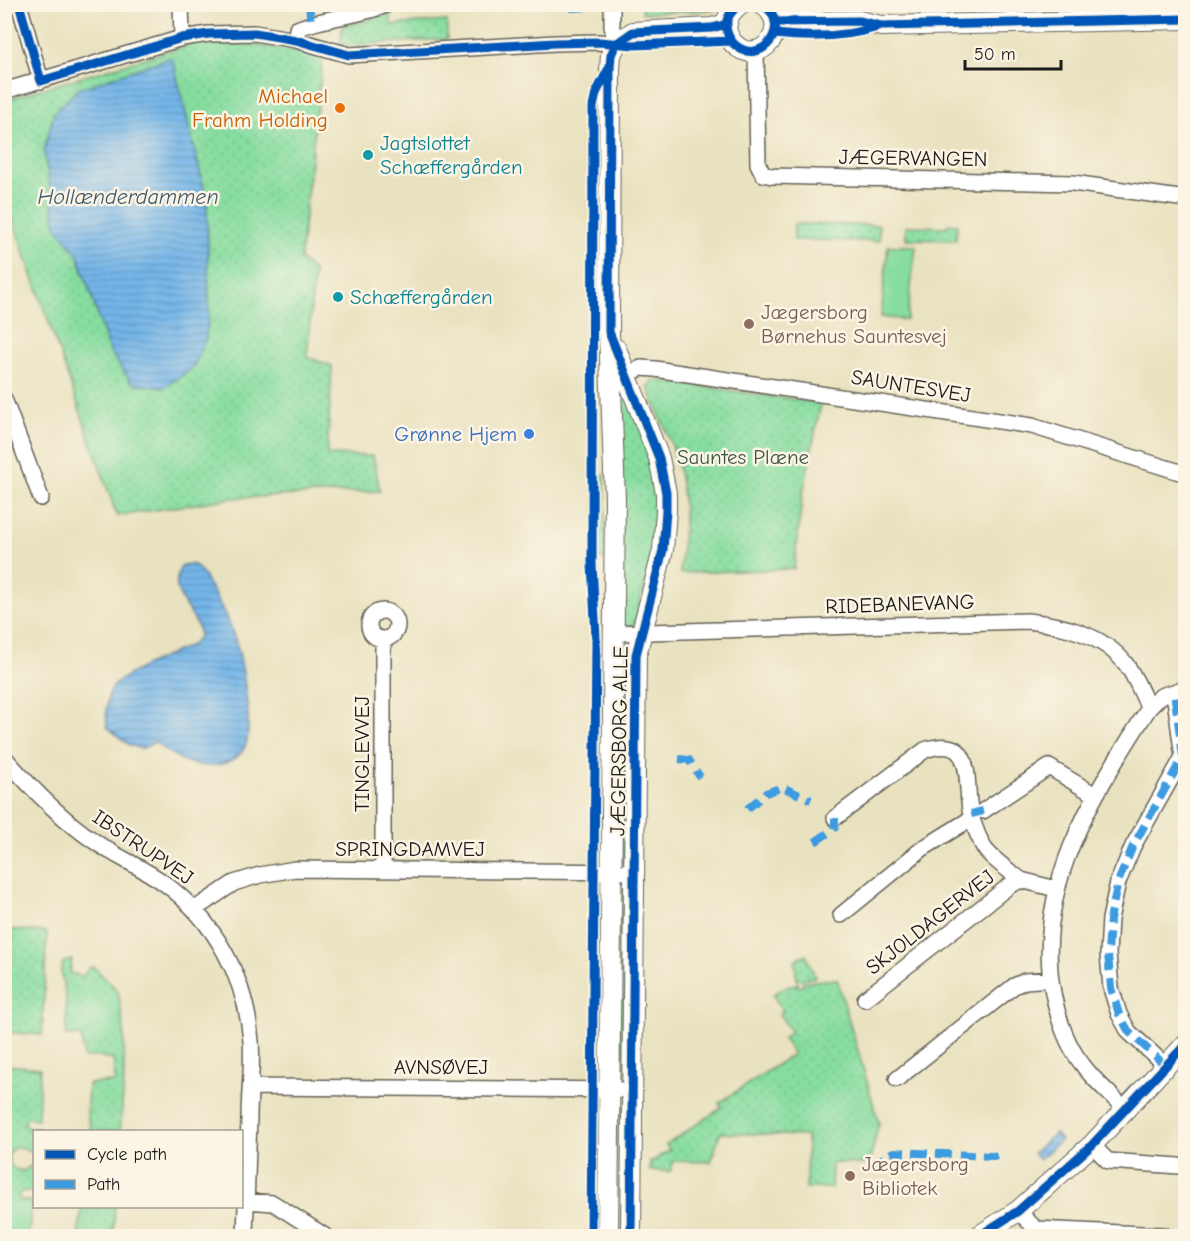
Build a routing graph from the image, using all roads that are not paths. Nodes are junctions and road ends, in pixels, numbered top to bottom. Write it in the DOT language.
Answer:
graph roads {
  1 [pos="19,4"];
  2 [pos="181,4"];
  3 [pos="388,4"];
  4 [pos="612,4"];
  5 [pos="740,4"];
  6 [pos="762,4"];
  7 [pos="1147,12"];
  8 [pos="1185,19"];
  9 [pos="775,28"];
  10 [pos="729,32"];
  11 [pos="182,38"];
  12 [pos="296,40"];
  13 [pos="616,44"];
  14 [pos="756,51"];
  15 [pos="41,81"];
  16 [pos="4,91"];
  17 [pos="1185,199"];
  18 [pos="618,374"];
  19 [pos="4,399"];
  20 [pos="12,441"];
  21 [pos="1185,474"];
  22 [pos="41,498"];
  23 [pos="614,633"];
  24 [pos="640,633"];
  25 [pos="383,639"];
  26 [pos="1180,690"];
  27 [pos="1149,708"];
  28 [pos="4,757"];
  29 [pos="1095,795"];
  30 [pos="978,814"];
  31 [pos="835,818"];
  32 [pos="382,869"];
  33 [pos="612,871"];
  34 [pos="634,872"];
  35 [pos="1021,880"];
  36 [pos="1056,889"];
  37 [pos="195,909"];
  38 [pos="841,915"];
  39 [pos="1051,980"];
  40 [pos="865,999"];
  41 [pos="1185,1044"];
  42 [pos="1166,1066"];
  43 [pos="897,1079"];
  44 [pos="250,1087"];
  45 [pos="610,1090"];
  46 [pos="632,1090"];
  47 [pos="1126,1110"];
  48 [pos="1092,1146"];
  49 [pos="1179,1166"];
  50 [pos="246,1201"];
  51 [pos="1018,1211"];
  52 [pos="1164,1235"];
  53 [pos="245,1236"];
  54 [pos="325,1236"];
  55 [pos="609,1236"];
  56 [pos="631,1236"];
  57 [pos="979,1236"];
  1 -- 15 [label="street"];
  2 -- 11 [label="street"];
  3 -- 12 [label="street"];
  4 -- 13 [label="street, JÆGERSBORG ALLE"];
  5 -- 10 [label="street"];
  6 -- 9 [label="street"];
  7 -- 8 [label="street"];
  7 -- 9 [label="street"];
  9 -- 14 [label="street"];
  10 -- 13 [label="street"];
  10 -- 14 [label="street"];
  11 -- 12 [label="street"];
  11 -- 15 [label="street"];
  12 -- 13 [label="street"];
  13 -- 18 [label="street, JÆGERSBORG ALLE"];
  14 -- 17 [label="street, JÆGERVANGEN"];
  15 -- 16 [label="street"];
  18 -- 21 [label="street, SAUNTESVEJ"];
  18 -- 23 [label="street, JÆGERSBORG ALLE"];
  18 -- 24 [label="street, JÆGERSBORG ALLE"];
  19 -- 20 [label="street"];
  20 -- 22 [label="street"];
  23 -- 24 [label="street, RIDEBANEVANG"];
  23 -- 33 [label="street, JÆGERSBORG ALLE"];
  24 -- 27 [label="street, RIDEBANEVANG"];
  24 -- 34 [label="street, JÆGERSBORG ALLE"];
  25 -- 32 [label="street, TINGLEVVEJ"];
  26 -- 27 [label="street"];
  26 -- 42 [label="street"];
  27 -- 29 [label="street"];
  28 -- 37 [label="street, IBSTRUPVEJ"];
  29 -- 30 [label="street"];
  29 -- 36 [label="street"];
  30 -- 31 [label="street, SKJOLDAGERVEJ"];
  30 -- 35 [label="street, SKJOLDAGERVEJ"];
  30 -- 38 [label="street"];
  32 -- 33 [label="street, SPRINGDAMVEJ"];
  32 -- 37 [label="street, SPRINGDAMVEJ"];
  33 -- 34 [label="street, SPRINGDAMVEJ"];
  33 -- 45 [label="street, JÆGERSBORG ALLE"];
  34 -- 46 [label="street, JÆGERSBORG ALLE"];
  35 -- 36 [label="street, SKJOLDAGERVEJ"];
  35 -- 40 [label="street, SKJOLDAGERVEJ"];
  36 -- 39 [label="street"];
  37 -- 44 [label="street, IBSTRUPVEJ"];
  39 -- 43 [label="street"];
  39 -- 47 [label="street"];
  41 -- 42 [label="street"];
  42 -- 47 [label="street"];
  44 -- 45 [label="street, AVNSØVEJ"];
  44 -- 50 [label="street, IBSTRUPVEJ"];
  45 -- 46 [label="street, AVNSØVEJ"];
  45 -- 55 [label="street, JÆGERSBORG ALLE"];
  46 -- 56 [label="street, JÆGERSBORG ALLE"];
  47 -- 48 [label="street"];
  48 -- 49 [label="street"];
  48 -- 51 [label="street"];
  50 -- 53 [label="street, IBSTRUPVEJ"];
  50 -- 54 [label="street"];
  51 -- 52 [label="street"];
  51 -- 57 [label="street"];
}
